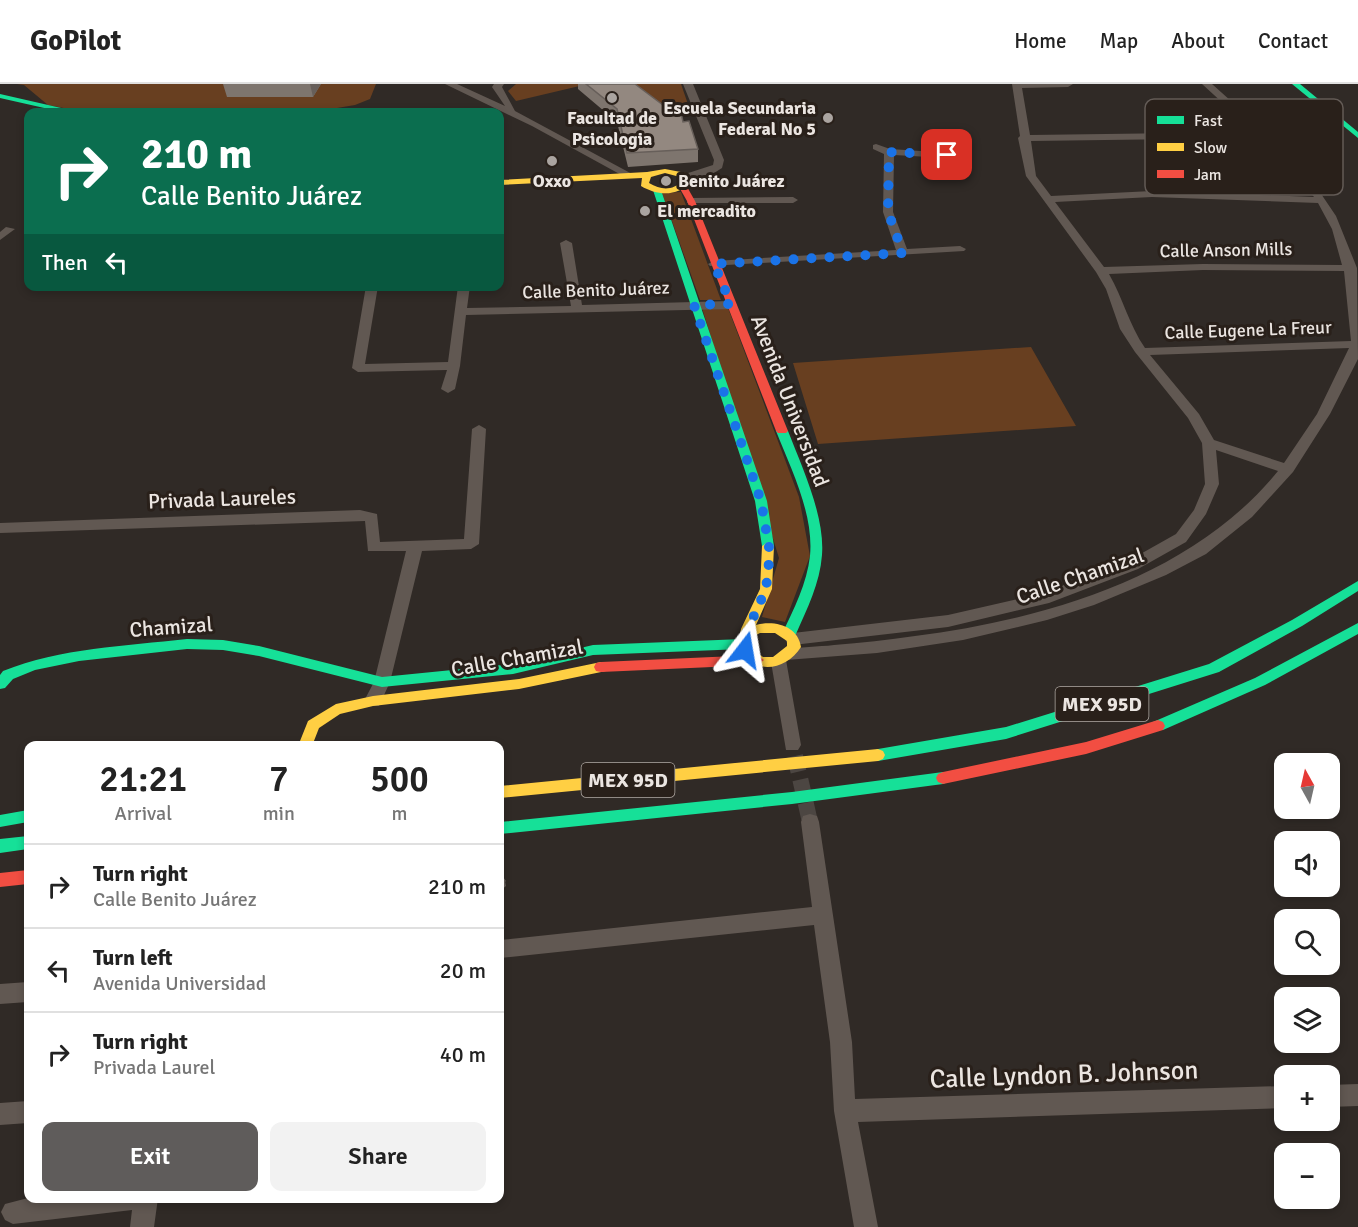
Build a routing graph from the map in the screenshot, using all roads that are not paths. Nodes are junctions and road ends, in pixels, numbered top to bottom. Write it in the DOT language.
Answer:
graph roads {
  1 [pos="450,84"];
  2 [pos="499,84"];
  3 [pos="688,84"];
  4 [pos="1017,84"];
  5 [pos="1068,84"];
  6 [pos="1207,84"];
  7 [pos="1296,84"];
  8 [pos="1315,84"];
  9 [pos="1,98"];
  10 [pos="1223,99"];
  11 [pos="1314,99"];
  12 [pos="1333,99"];
  13 [pos="1343,107"];
  14 [pos="50,108"];
  15 [pos="501,108"];
  16 [pos="504,109"];
  17 [pos="510,112"];
  18 [pos="1358,119"];
  19 [pos="1343,123"];
  20 [pos="1145,136"];
  21 [pos="1358,136"];
  22 [pos="1023,138"];
  23 [pos="876,147"];
  24 [pos="889,152"];
  25 [pos="947,155"];
  26 [pos="629,175"];
  27 [pos="647,175"];
  28 [pos="684,182"];
  29 [pos="504,183"];
  30 [pos="657,190"];
  31 [pos="1145,194"];
  32 [pos="1180,195"];
  33 [pos="1318,195"];
  34 [pos="1047,199"];
  35 [pos="793,200"];
  36 [pos="1322,200"];
  37 [pos="691,201"];
  38 [pos="10,229"];
  39 [pos="0,237"];
  40 [pos="566,243"];
  41 [pos="960,249"];
  42 [pos="903,253"];
  43 [pos="714,264"];
  44 [pos="1350,268"];
  45 [pos="1101,271"];
  46 [pos="371,291"];
  47 [pos="464,291"];
  48 [pos="731,304"];
  49 [pos="694,305"];
  50 [pos="578,308"];
  51 [pos="462,312"];
  52 [pos="1357,344"];
  53 [pos="1141,352"];
  54 [pos="454,366"];
  55 [pos="448,389"];
  56 [pos="478,429"];
  57 [pos="1209,442"];
  58 [pos="1288,469"];
  59 [pos="0,528"];
  60 [pos="415,547"];
  61 [pos="1358,585"];
  62 [pos="1358,628"];
  63 [pos="746,638"];
  64 [pos="788,647"];
  65 [pos="757,660"];
  66 [pos="382,682"];
  67 [pos="0,684"];
  68 [pos="373,701"];
  69 [pos="307,741"];
  70 [pos="792,745"];
  71 [pos="504,791"];
  72 [pos="24,817"];
  73 [pos="0,820"];
  74 [pos="810,822"];
  75 [pos="504,828"];
  76 [pos="24,843"];
  77 [pos="0,846"];
  78 [pos="24,877"];
  79 [pos="0,880"];
  80 [pos="823,915"];
  81 [pos="504,949"];
  82 [pos="24,992"];
  83 [pos="0,994"];
  84 [pos="1358,1095"];
  85 [pos="1340,1096"];
  86 [pos="1274,1097"];
  87 [pos="845,1110"];
  88 [pos="24,1112"];
  89 [pos="0,1114"];
  90 [pos="93,1203"];
  91 [pos="145,1203"];
  92 [pos="13,1212"];
  93 [pos="142,1227"];
  94 [pos="866,1227"];
  1 -- 15 [label="street"];
  2 -- 17 [label="street"];
  3 -- 28 [label="street"];
  4 -- 5 [label="street"];
  4 -- 22 [label="street, Calle Chamizal"];
  6 -- 10 [label="street"];
  7 -- 11 [label="main road"];
  8 -- 12 [label="main road"];
  9 -- 14 [label="main road"];
  13 -- 18 [label="main road"];
  16 -- 17 [label="street"];
  17 -- 26 [label="street"];
  19 -- 21 [label="main road"];
  20 -- 22 [label="street"];
  22 -- 34 [label="street, Calle Chamizal"];
  23 -- 24 [label="street"];
  24 -- 25 [label="street"];
  24 -- 42 [label="street"];
  26 -- 27 [label="main road"];
  26 -- 29 [label="main road"];
  27 -- 28 [label="main road"];
  27 -- 30 [label="main road"];
  28 -- 30 [label="main road"];
  28 -- 37 [label="main road, Avenida Universidad"];
  30 -- 49 [label="main road"];
  31 -- 34 [label="street"];
  32 -- 36 [label="street"];
  33 -- 36 [label="street"];
  34 -- 45 [label="street, Calle Chamizal"];
  35 -- 37 [label="street"];
  36 -- 44 [label="street"];
  37 -- 43 [label="main road, Avenida Universidad"];
  38 -- 39 [label="street"];
  40 -- 50 [label="street"];
  41 -- 42 [label="street"];
  42 -- 43 [label="street"];
  43 -- 48 [label="main road, Avenida Universidad"];
  44 -- 45 [label="street, Calle Anson Mills"];
  44 -- 52 [label="street"];
  45 -- 53 [label="street, Calle Chamizal"];
  46 -- 54 [label="street"];
  47 -- 51 [label="street"];
  48 -- 49 [label="street, Calle Benito Juárez"];
  48 -- 64 [label="main road, Avenida Universidad"];
  49 -- 50 [label="street, Calle Benito Juárez"];
  49 -- 63 [label="main road"];
  50 -- 51 [label="street, Calle Benito Juárez"];
  51 -- 54 [label="street"];
  52 -- 53 [label="street, Calle Eugene La Freur"];
  52 -- 58 [label="street, Calle Chamizal"];
  53 -- 57 [label="street, Calle Chamizal"];
  54 -- 55 [label="street"];
  56 -- 60 [label="street"];
  57 -- 58 [label="street"];
  57 -- 64 [label="street, Calle Chamizal"];
  58 -- 64 [label="street, Calle Chamizal"];
  59 -- 60 [label="street, Privada Laureles"];
  60 -- 66 [label="street"];
  61 -- 71 [label="main road, MEX 95D"];
  62 -- 75 [label="main road, MEX 95D"];
  63 -- 64 [label="main road, Calle Chamizal"];
  63 -- 65 [label="main road"];
  63 -- 66 [label="main road, Calle Chamizal"];
  64 -- 65 [label="main road, Calle Chamizal"];
  64 -- 70 [label="street"];
  65 -- 68 [label="main road, Calle Chamizal"];
  66 -- 67 [label="main road, Chamizal"];
  66 -- 68 [label="street"];
  68 -- 69 [label="main road, Calle Chamizal"];
  72 -- 73 [label="main road"];
  74 -- 80 [label="street"];
  76 -- 77 [label="main road"];
  78 -- 79 [label="main road"];
  80 -- 81 [label="street"];
  80 -- 87 [label="street"];
  82 -- 83 [label="street"];
  84 -- 85 [label="street"];
  86 -- 87 [label="street, Calle Lyndon B. Johnson"];
  87 -- 94 [label="street"];
  88 -- 89 [label="street"];
  90 -- 92 [label="street"];
  91 -- 93 [label="street"];
}
